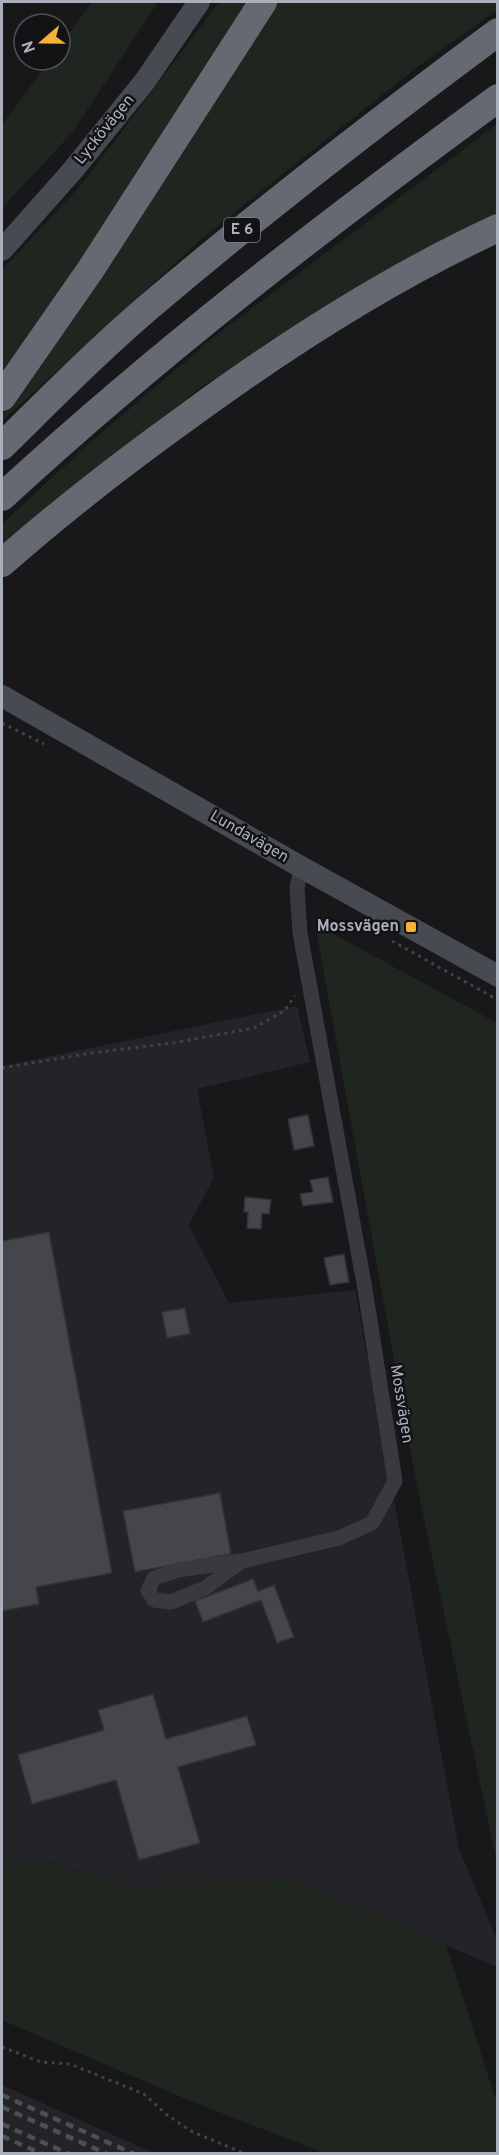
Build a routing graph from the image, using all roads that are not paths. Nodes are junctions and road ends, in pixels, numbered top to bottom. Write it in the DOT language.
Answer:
graph roads {
  1 [pos="200,2"];
  2 [pos="263,2"];
  3 [pos="498,32"];
  4 [pos="498,98"];
  5 [pos="498,228"];
  6 [pos="2,250"];
  7 [pos="2,397"];
  8 [pos="2,446"];
  9 [pos="2,497"];
  10 [pos="2,563"];
  11 [pos="2,696"];
  12 [pos="301,867"];
  13 [pos="498,976"];
  14 [pos="242,1561"];
  1 -- 6 [label="main road, Lyckövägen"];
  2 -- 7 [label="highway"];
  3 -- 8 [label="highway, E 6"];
  4 -- 9 [label="highway"];
  5 -- 10 [label="highway"];
  11 -- 12 [label="main road, Lundavägen"];
  12 -- 13 [label="main road, Lundavägen"];
  12 -- 14 [label="street, Mossvägen"];
  14 -- 14 [label="street, Mossvägen"];
}
